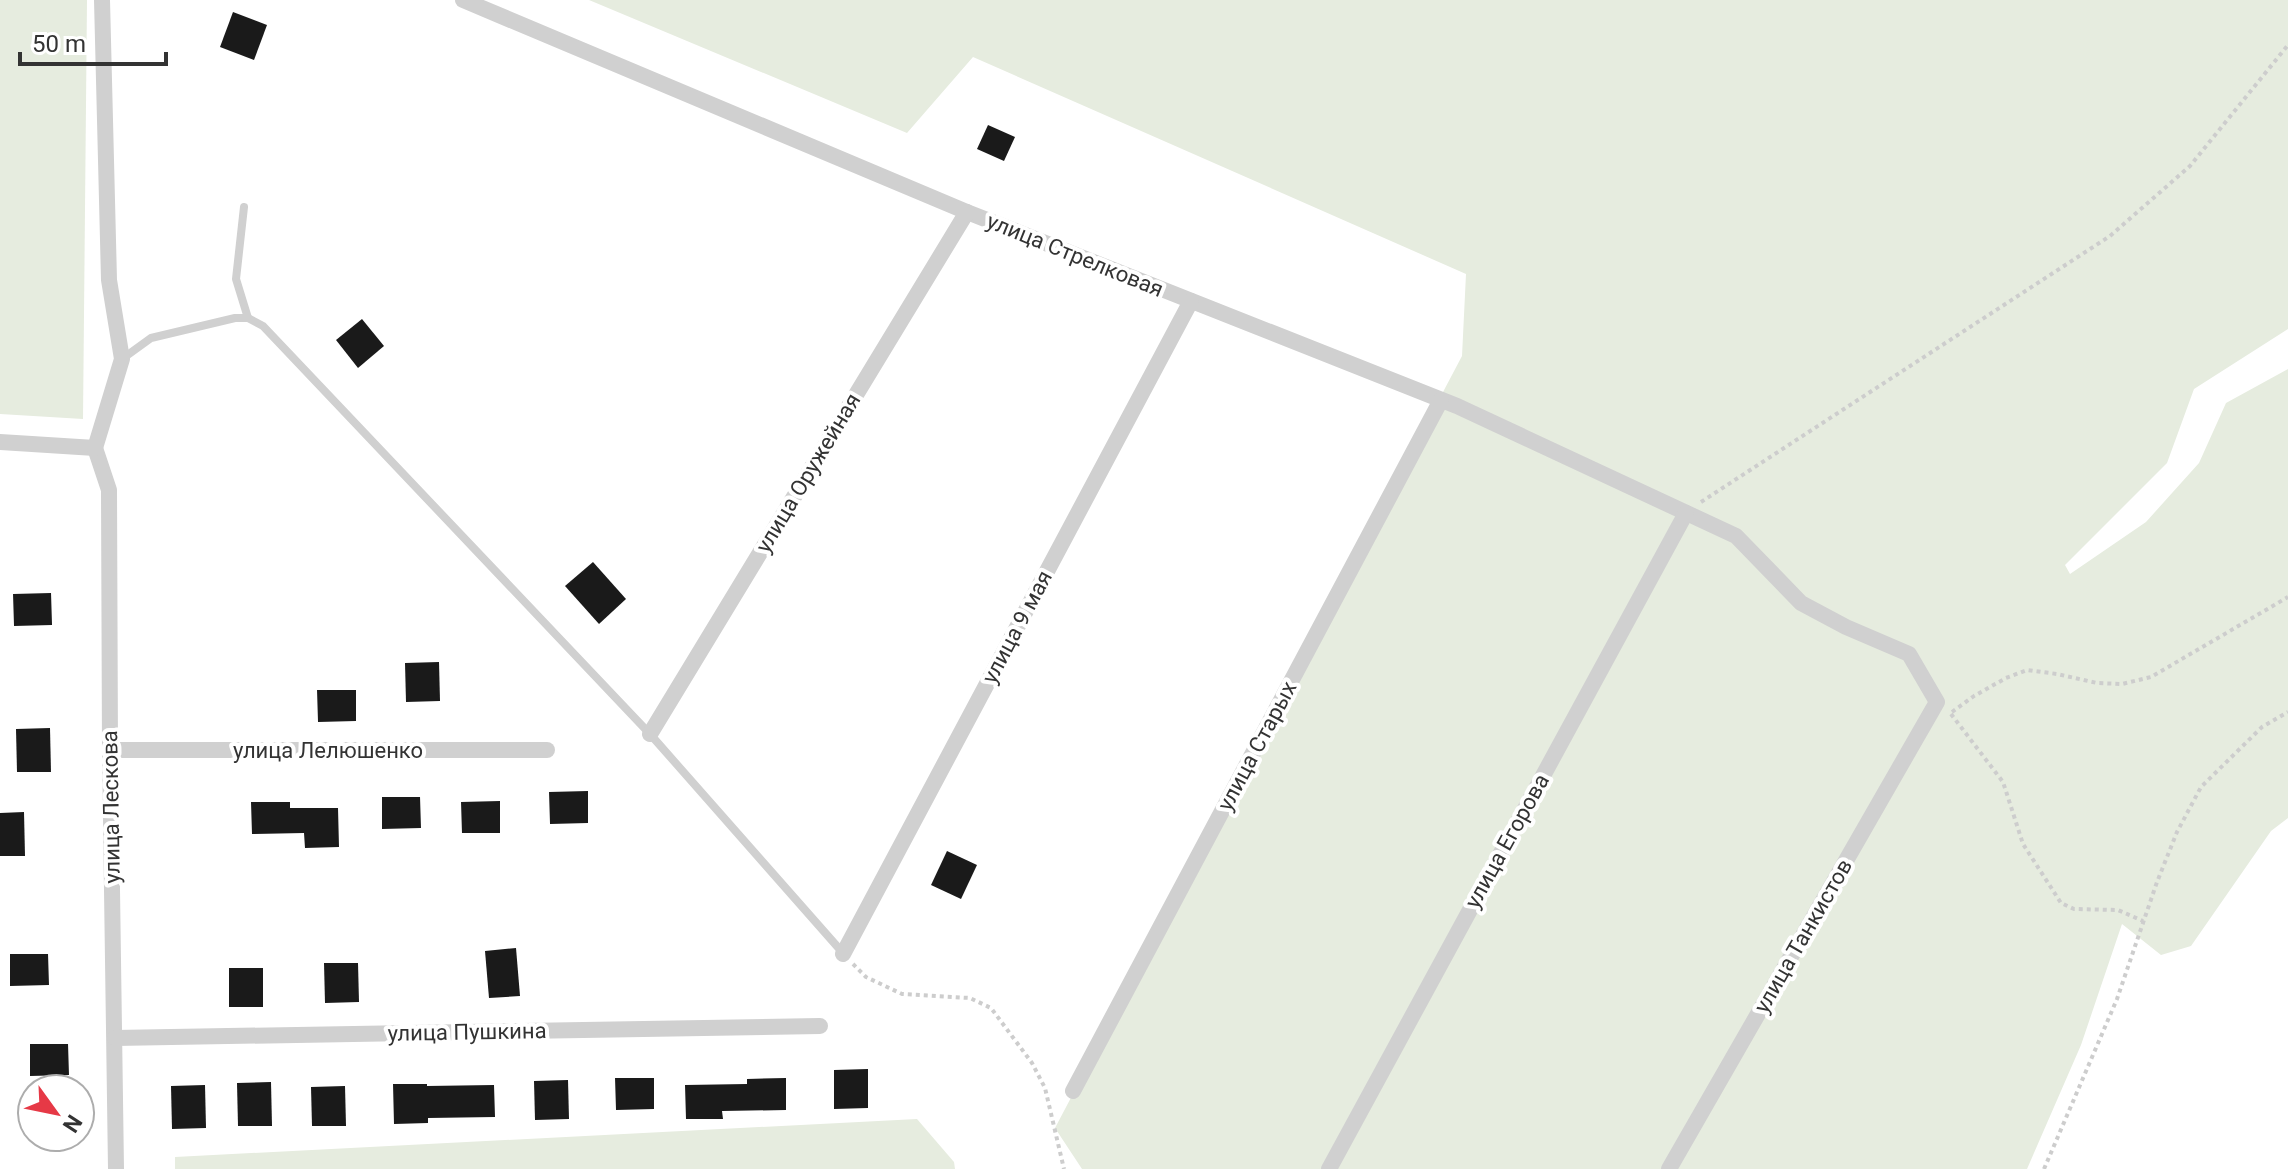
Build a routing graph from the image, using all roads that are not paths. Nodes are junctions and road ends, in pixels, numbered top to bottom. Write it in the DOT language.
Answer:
graph roads {
  1 [pos="102,0"];
  2 [pos="463,0"];
  3 [pos="244,207"];
  4 [pos="967,212"];
  5 [pos="1191,301"];
  6 [pos="248,318"];
  7 [pos="122,359"];
  8 [pos="1441,400"];
  9 [pos="0,442"];
  10 [pos="95,448"];
  11 [pos="1686,513"];
  12 [pos="1943,708"];
  13 [pos="650,734"];
  14 [pos="110,750"];
  15 [pos="547,750"];
  16 [pos="843,954"];
  17 [pos="820,1026"];
  18 [pos="115,1038"];
  19 [pos="1073,1091"];
  20 [pos="116,1169"];
  21 [pos="1329,1169"];
  22 [pos="1669,1169"];
  1 -- 7 [label="street"];
  2 -- 4 [label="street, улица Стрелковая"];
  3 -- 6 [label="lane"];
  4 -- 5 [label="street, улица Стрелковая"];
  4 -- 13 [label="street, улица Оружейная"];
  5 -- 8 [label="street, улица Стрелковая"];
  5 -- 16 [label="street, улица 9 мая"];
  6 -- 7 [label="lane"];
  6 -- 13 [label="lane"];
  7 -- 10 [label="street"];
  8 -- 11 [label="street, улица Стрелковая"];
  8 -- 19 [label="street, улица Старых"];
  9 -- 10 [label="street"];
  10 -- 14 [label="street, улица Лескова"];
  11 -- 12 [label="street, улица Стрелковая"];
  11 -- 21 [label="street, улица Егорова"];
  12 -- 22 [label="street, улица Танкистов"];
  13 -- 16 [label="lane"];
  14 -- 15 [label="street, улица Лелюшенко"];
  14 -- 18 [label="street, улица Лескова"];
  17 -- 18 [label="street, улица Пушкина"];
  18 -- 20 [label="street, улица Лескова"];
}
